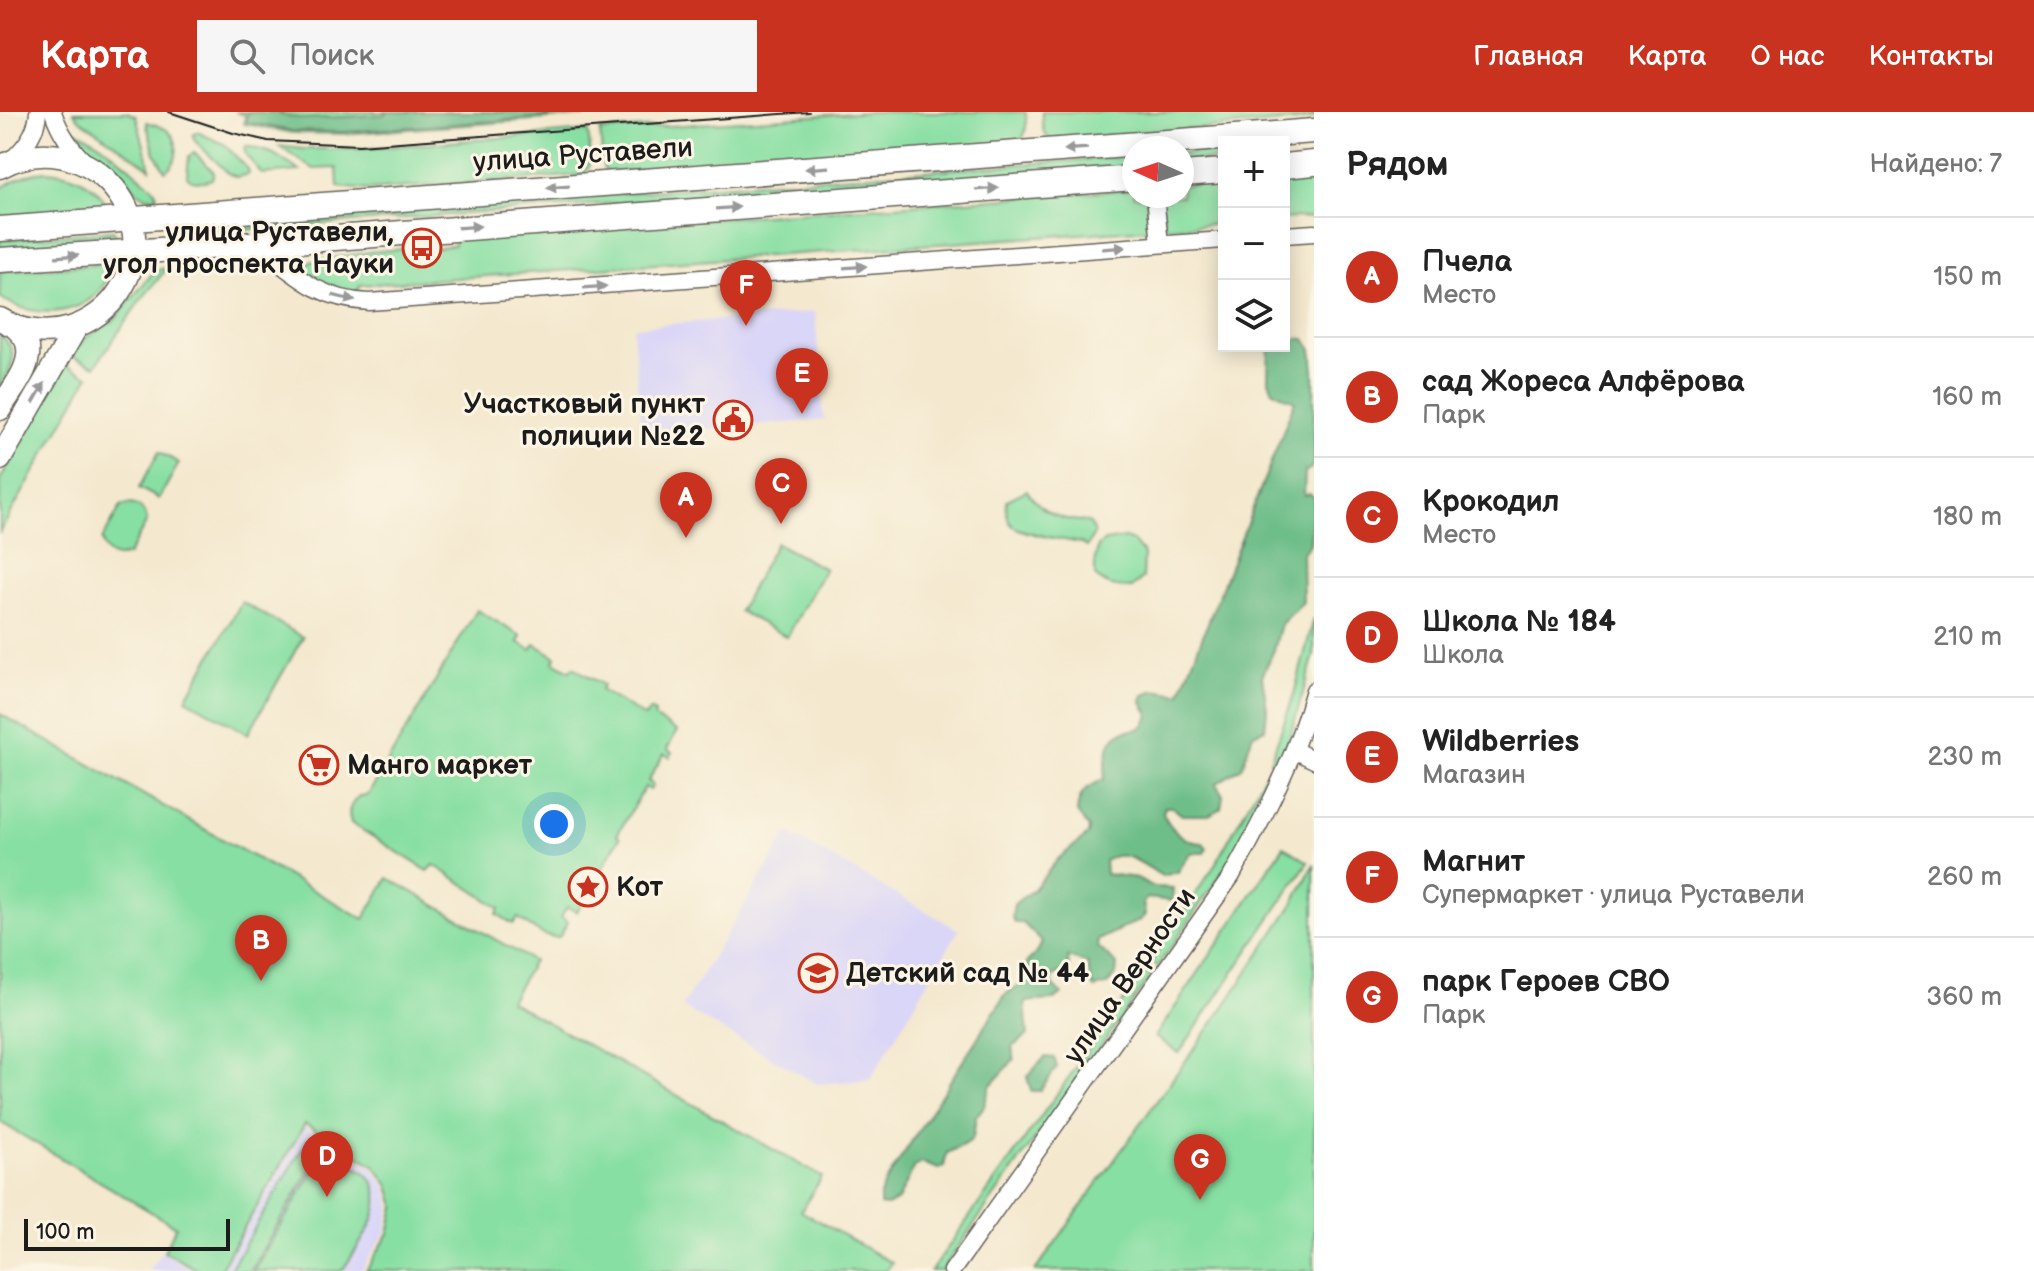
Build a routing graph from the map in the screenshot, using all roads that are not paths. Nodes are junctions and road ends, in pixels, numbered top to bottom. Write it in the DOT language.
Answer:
graph roads {
  1 [pos="38,112"];
  2 [pos="53,112"];
  3 [pos="1314,131"];
  4 [pos="1314,163"];
  5 [pos="3,165"];
  6 [pos="1290,165"];
  7 [pos="89,166"];
  8 [pos="1218,171"];
  9 [pos="1194,173"];
  10 [pos="1122,179"];
  11 [pos="1156,208"];
  12 [pos="131,218"];
  13 [pos="0,229"];
  14 [pos="1314,233"];
  15 [pos="1290,235"];
  16 [pos="1218,240"];
  17 [pos="255,244"];
  18 [pos="1160,244"];
  19 [pos="133,251"];
  20 [pos="0,260"];
  21 [pos="8,323"];
  22 [pos="77,326"];
  23 [pos="0,409"];
  24 [pos="0,459"];
  25 [pos="1314,690"];
  26 [pos="1294,750"];
  27 [pos="1314,760"];
  28 [pos="952,1271"];
  1 -- 5 [label="street"];
  2 -- 7 [label="street"];
  3 -- 12 [label="main road, улица Руставели, one-way"];
  4 -- 6 [label="main road"];
  5 -- 7 [label="main road"];
  7 -- 12 [label="main road"];
  8 -- 9 [label="main road"];
  17 -- 10 [label="main road, one-way"];
  11 -- 18 [label="street"];
  12 -- 13 [label="main road, улица Руставели"];
  12 -- 19 [label="main road"];
  14 -- 15 [label="street"];
  16 -- 18 [label="street"];
  17 -- 18 [label="street, one-way"];
  17 -- 19 [label="main road"];
  20 -- 19 [label="main road, one-way"];
  19 -- 22 [label="main road"];
  21 -- 22 [label="main road"];
  21 -- 23 [label="main road"];
  24 -- 22 [label="main road, one-way"];
  25 -- 26 [label="street, улица Верности"];
  26 -- 27 [label="street"];
  26 -- 28 [label="street, улица Верности"];
}
